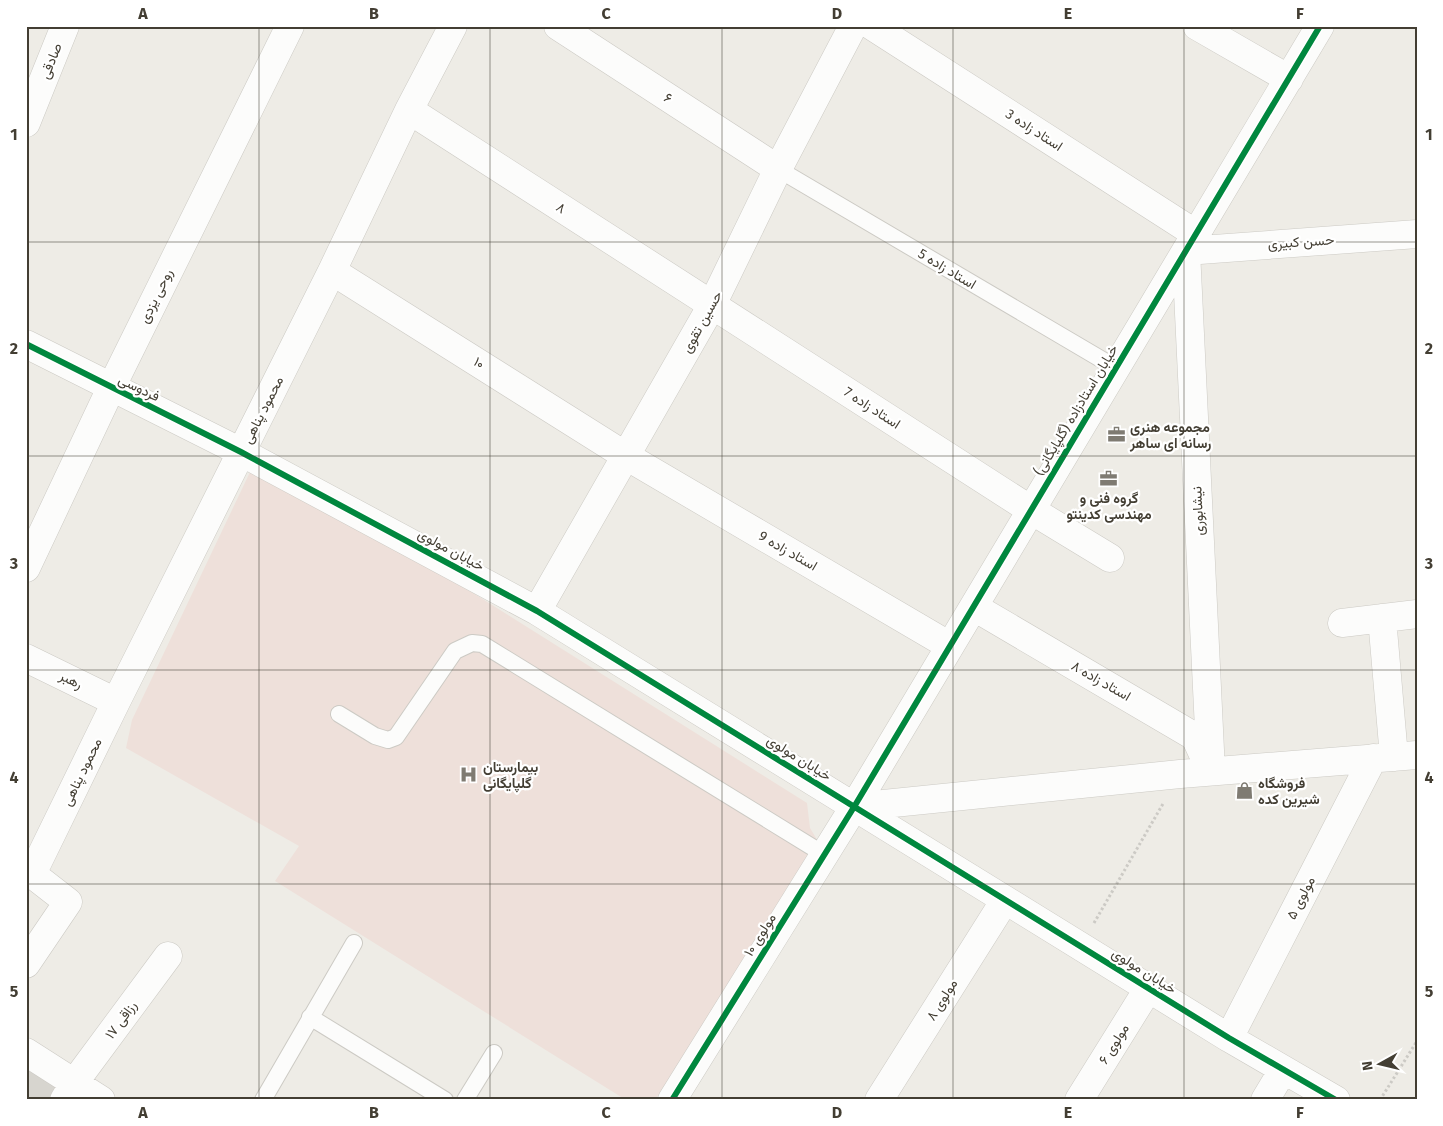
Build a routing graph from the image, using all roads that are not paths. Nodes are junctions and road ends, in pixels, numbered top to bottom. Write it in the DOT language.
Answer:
graph roads {
  1 [pos="65,26"];
  2 [pos="290,26"];
  3 [pos="453,26"];
  4 [pos="558,26"];
  5 [pos="853,26"];
  6 [pos="872,26"];
  7 [pos="1197,26"];
  8 [pos="1320,26"];
  9 [pos="1289,79"];
  10 [pos="409,110"];
  11 [pos="26,123"];
  12 [pos="778,169"];
  13 [pos="1417,234"];
  14 [pos="1191,242"];
  15 [pos="332,271"];
  16 [pos="712,305"];
  17 [pos="26,344"];
  18 [pos="1116,368"];
  19 [pos="111,388"];
  20 [pos="241,452"];
  21 [pos="626,456"];
  22 [pos="1031,510"];
  23 [pos="1110,558"];
  24 [pos="26,568"];
  25 [pos="974,607"];
  26 [pos="537,611"];
  27 [pos="1417,614"];
  28 [pos="1382,618"];
  29 [pos="1342,623"];
  30 [pos="950,646"];
  31 [pos="26,658"];
  32 [pos="116,702"];
  33 [pos="339,714"];
  34 [pos="1395,757"];
  35 [pos="1211,771"];
  36 [pos="854,807"];
  37 [pos="825,855"];
  38 [pos="29,873"];
  39 [pos="1004,900"];
  40 [pos="354,943"];
  41 [pos="168,956"];
  42 [pos="26,964"];
  43 [pos="1148,989"];
  44 [pos="310,1018"];
  45 [pos="1229,1038"];
  46 [pos="26,1052"];
  47 [pos="494,1054"];
  48 [pos="1283,1070"];
  49 [pos="69,1091"];
  50 [pos="101,1100"];
  51 [pos="262,1100"];
  52 [pos="445,1100"];
  53 [pos="465,1100"];
  54 [pos="672,1100"];
  55 [pos="879,1100"];
  56 [pos="1079,1100"];
  57 [pos="1265,1100"];
  58 [pos="1336,1100"];
  1 -- 11 [label="street, صادقی"];
  2 -- 19 [label="street, روحی یزدی"];
  3 -- 10 [label="street, محمود پناهی"];
  4 -- 12 [label="street, ۶"];
  5 -- 12 [label="street, حسین تقوی"];
  6 -- 14 [label="street, استاد زاده 3"];
  7 -- 9 [label="street"];
  8 -- 9 [label="street, خیابان استادزاده (گلپایگانی)"];
  9 -- 14 [label="street, خیابان استادزاده (گلپایگانی)"];
  10 -- 15 [label="street, محمود پناهی"];
  10 -- 16 [label="street, ۸"];
  12 -- 16 [label="street, حسین تقوی"];
  12 -- 18 [label="lane, استاد زاده 5"];
  13 -- 14 [label="street, حسن کبیری"];
  14 -- 18 [label="street, خیابان استادزاده (گلپایگانی)"];
  14 -- 35 [label="street, نیشابوری"];
  15 -- 20 [label="street, محمود پناهی"];
  15 -- 21 [label="street, ۱۰"];
  16 -- 21 [label="street, حسین تقوی"];
  16 -- 22 [label="street, استاد زاده 7"];
  17 -- 19 [label="street, فردوسی"];
  18 -- 22 [label="street, خیابان استادزاده (گلپایگانی)"];
  19 -- 20 [label="street, فردوسی"];
  19 -- 24 [label="street, روحی یزدی"];
  20 -- 26 [label="street, خیابان مولوی"];
  20 -- 32 [label="street, محمود پناهی"];
  21 -- 26 [label="street, حسین تقوی"];
  21 -- 30 [label="street, استاد زاده 9"];
  22 -- 23 [label="street, استاد زاده 7"];
  22 -- 25 [label="street, خیابان استادزاده (گلپایگانی)"];
  25 -- 30 [label="street, خیابان استادزاده (گلپایگانی)"];
  25 -- 35 [label="street, استاد زاده ۸"];
  26 -- 36 [label="street, خیابان مولوی"];
  27 -- 28 [label="street"];
  28 -- 29 [label="street"];
  28 -- 34 [label="street"];
  30 -- 36 [label="street, خیابان استادزاده (گلپایگانی)"];
  31 -- 32 [label="street, رهبر"];
  32 -- 38 [label="street, محمود پناهی"];
  33 -- 37 [label="lane"];
  34 -- 35 [label="street"];
  34 -- 45 [label="street, مولوی ۵"];
  35 -- 36 [label="street"];
  36 -- 37 [label="street, مولوی ۱۰"];
  36 -- 39 [label="street, خیابان مولوی"];
  37 -- 54 [label="street, مولوی ۱۰"];
  38 -- 42 [label="street"];
  39 -- 43 [label="street, خیابان مولوی"];
  39 -- 55 [label="street, مولوی ۸"];
  40 -- 44 [label="lane"];
  41 -- 49 [label="street, رزاقی ۱۷"];
  43 -- 45 [label="street, خیابان مولوی"];
  43 -- 56 [label="street, مولوی ۶"];
  44 -- 51 [label="lane"];
  44 -- 52 [label="lane"];
  45 -- 48 [label="street, خیابان مولوی"];
  46 -- 49 [label="street"];
  47 -- 53 [label="lane"];
  48 -- 57 [label="street"];
  48 -- 58 [label="street, خیابان مولوی"];
  49 -- 50 [label="street"];
}
